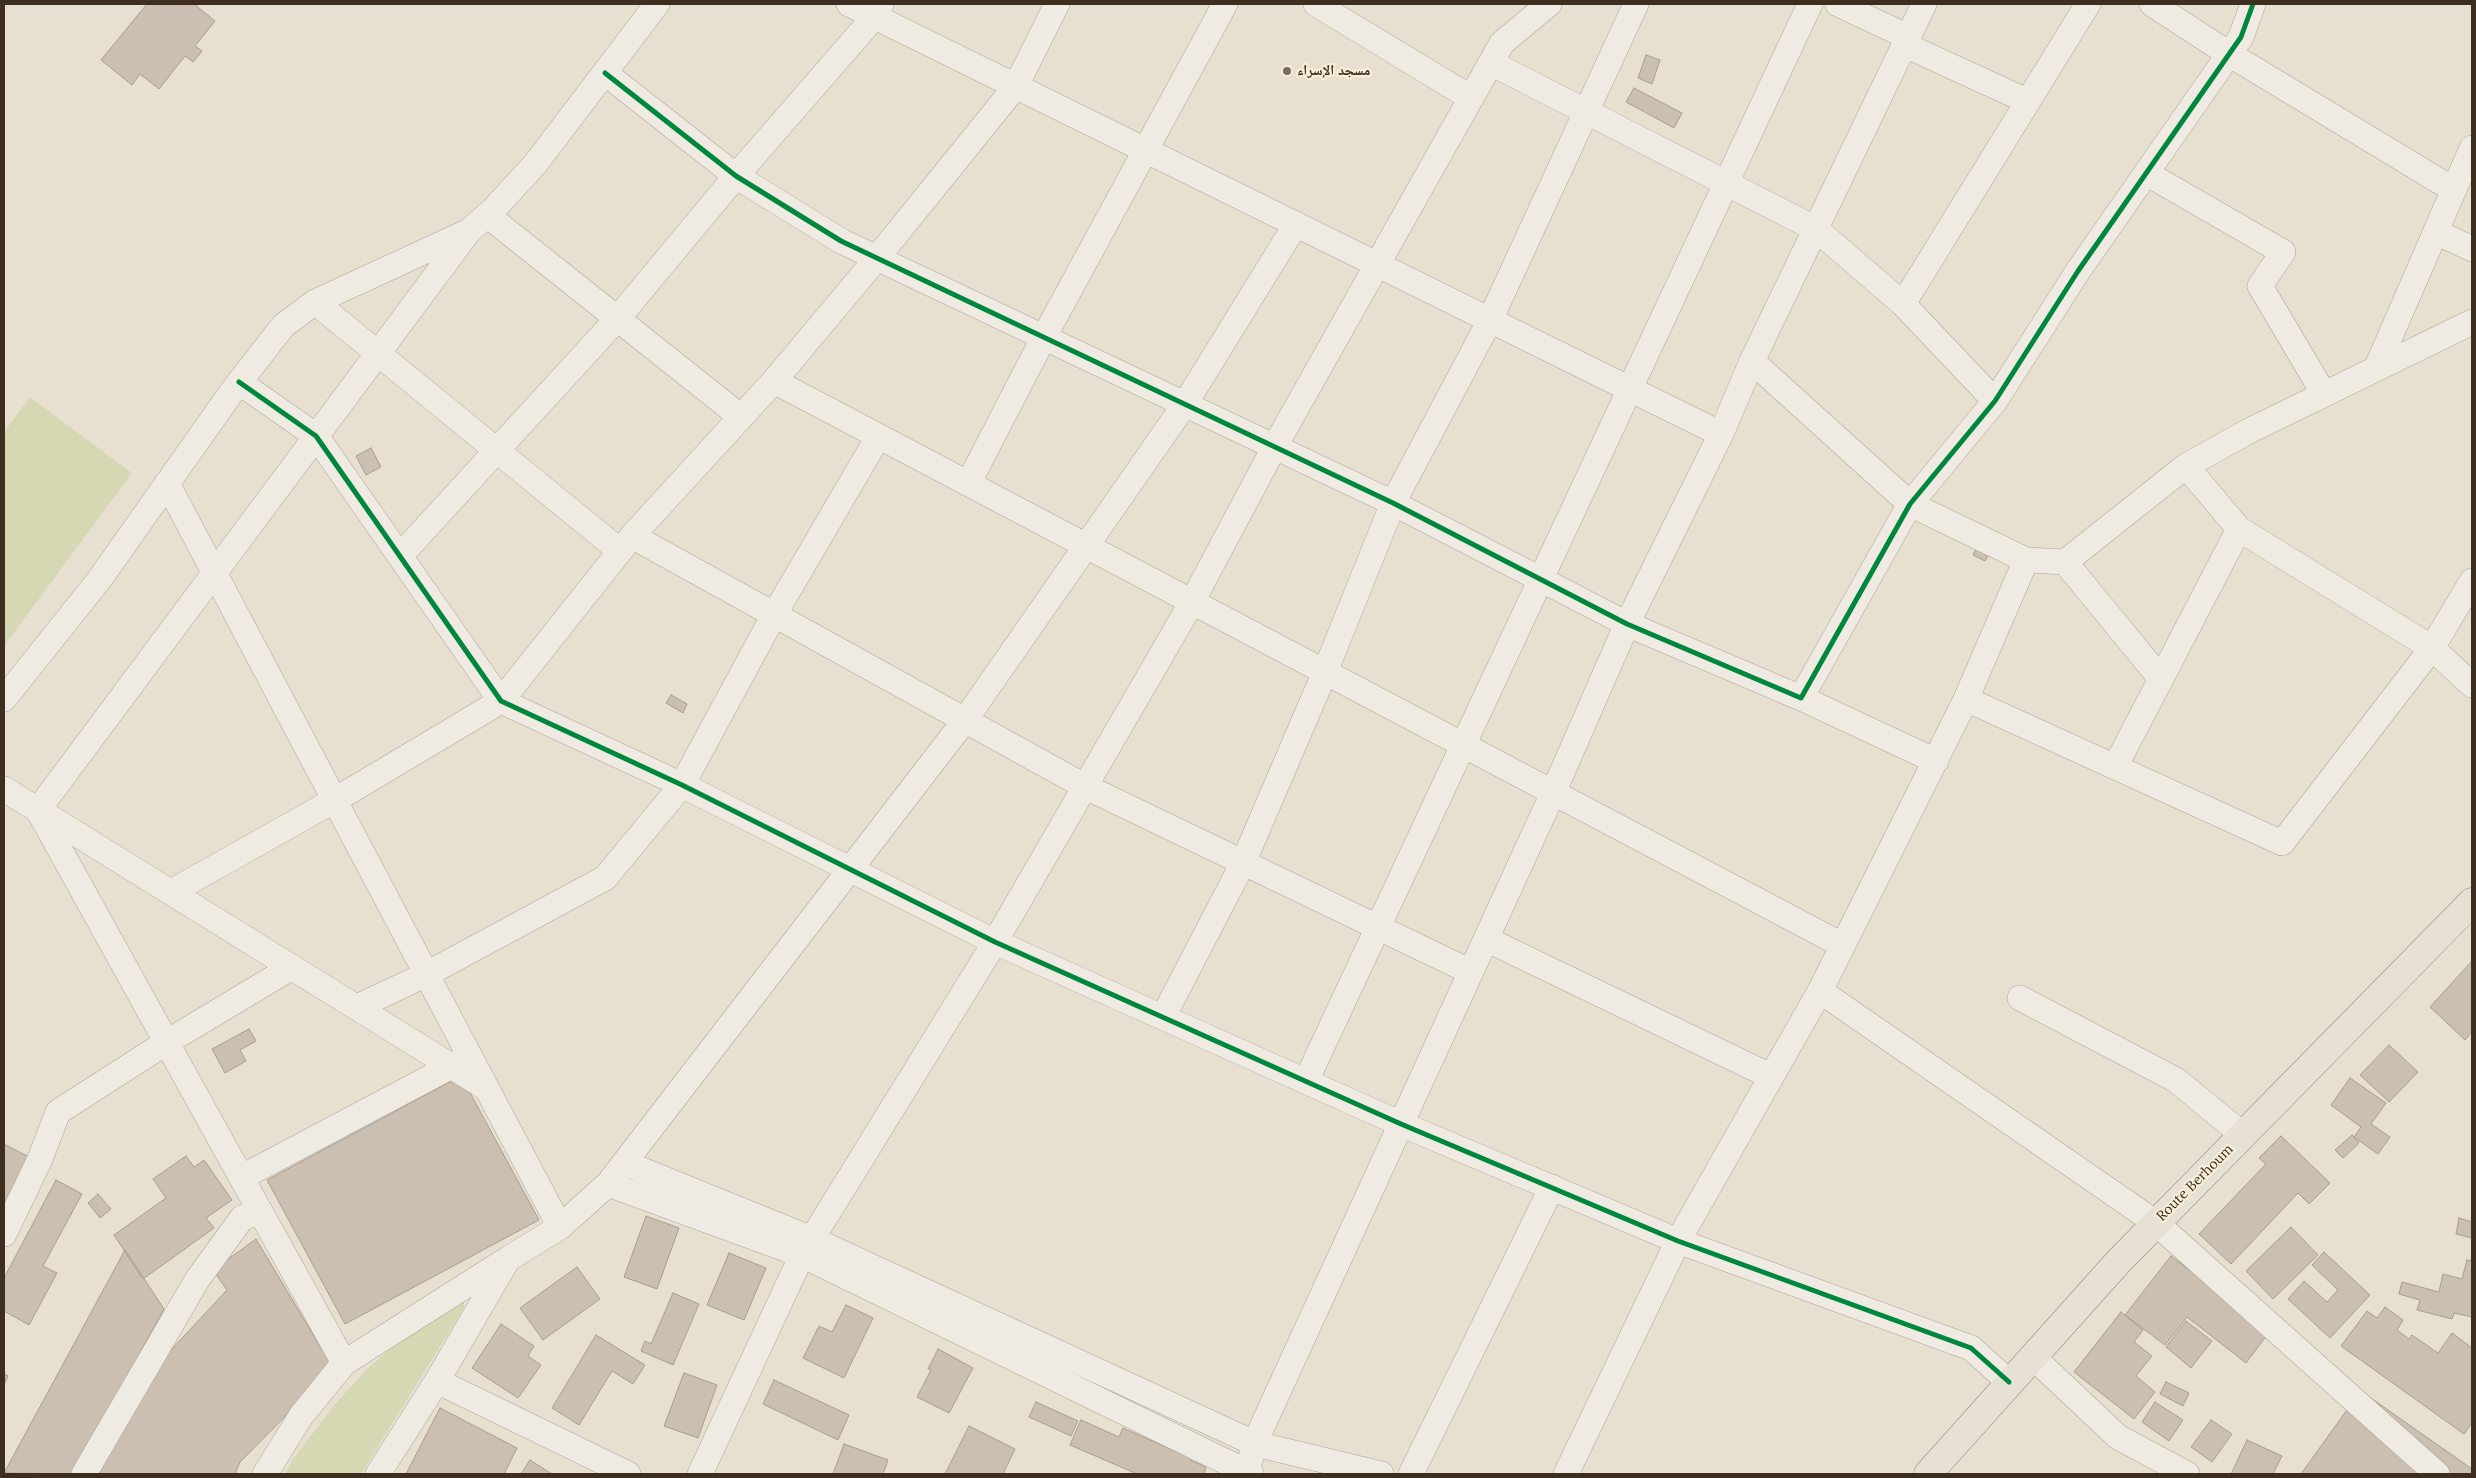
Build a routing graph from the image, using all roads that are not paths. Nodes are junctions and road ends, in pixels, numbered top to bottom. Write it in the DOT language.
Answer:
graph roads {
  1 [pos="657,4"];
  2 [pos="849,4"];
  3 [pos="1056,4"];
  4 [pos="1225,4"];
  5 [pos="1316,4"];
  6 [pos="1546,4"];
  7 [pos="1636,4"];
  8 [pos="1810,4"];
  9 [pos="1838,4"];
  10 [pos="1924,4"];
  11 [pos="2088,4"];
  12 [pos="2152,4"];
  13 [pos="2253,4"];
  14 [pos="878,10"];
  15 [pos="1906,41"];
  16 [pos="2229,54"];
  17 [pos="1491,63"];
  18 [pos="605,73"];
  19 [pos="1016,86"];
  20 [pos="1471,98"];
  21 [pos="2027,102"];
  22 [pos="1586,112"];
  23 [pos="2472,148"];
  24 [pos="1147,150"];
  25 [pos="2146,174"];
  26 [pos="736,176"];
  27 [pos="1726,183"];
  28 [pos="2454,190"];
  29 [pos="487,215"];
  30 [pos="1296,224"];
  31 [pos="1816,229"];
  32 [pos="469,231"];
  33 [pos="2436,232"];
  34 [pos="2472,249"];
  35 [pos="877,258"];
  36 [pos="1378,265"];
  37 [pos="315,302"];
  38 [pos="1903,304"];
  39 [pos="618,318"];
  40 [pos="1490,320"];
  41 [pos="2472,322"];
  42 [pos="1044,337"];
  43 [pos="378,354"];
  44 [pos="1752,361"];
  45 [pos="2376,369"];
  46 [pos="774,381"];
  47 [pos="240,382"];
  48 [pos="1630,389"];
  49 [pos="2324,394"];
  50 [pos="1995,400"];
  51 [pos="1185,404"];
  52 [pos="741,417"];
  53 [pos="1721,434"];
  54 [pos="316,436"];
  55 [pos="878,436"];
  56 [pos="1275,446"];
  57 [pos="496,450"];
  58 [pos="2186,466"];
  59 [pos="167,483"];
  60 [pos="968,484"];
  61 [pos="1393,503"];
  62 [pos="1910,504"];
  63 [pos="2239,529"];
  64 [pos="626,544"];
  65 [pos="1088,547"];
  66 [pos="400,556"];
  67 [pos="2026,560"];
  68 [pos="2065,562"];
  69 [pos="214,572"];
  70 [pos="1541,579"];
  71 [pos="2472,581"];
  72 [pos="1192,602"];
  73 [pos="774,614"];
  74 [pos="1627,624"];
  75 [pos="2432,648"];
  76 [pos="1325,672"];
  77 [pos="2161,679"];
  78 [pos="2472,685"];
  79 [pos="4,698"];
  80 [pos="1801,698"];
  81 [pos="1966,699"];
  82 [pos="501,701"];
  83 [pos="966,720"];
  84 [pos="1463,745"];
  85 [pos="1936,761"];
  86 [pos="2116,767"];
  87 [pos="682,785"];
  88 [pos="1084,786"];
  89 [pos="4,789"];
  90 [pos="1553,793"];
  91 [pos="335,800"];
  92 [pos="38,810"];
  93 [pos="1243,863"];
  94 [pos="851,872"];
  95 [pos="171,892"];
  96 [pos="2472,902"];
  97 [pos="1377,927"];
  98 [pos="1486,939"];
  99 [pos="995,942"];
  100 [pos="1842,946"];
  101 [pos="292,967"];
  102 [pos="1471,972"];
  103 [pos="427,974"];
  104 [pos="1820,991"];
  105 [pos="2020,998"];
  106 [pos="358,1007"];
  107 [pos="1163,1017"];
  108 [pos="167,1042"];
  109 [pos="462,1061"];
  110 [pos="1770,1076"];
  111 [pos="1306,1081"];
  112 [pos="1401,1124"];
  113 [pos="2243,1135"];
  114 [pos="625,1162"];
  115 [pos="242,1178"];
  116 [pos="608,1184"];
  117 [pos="1552,1187"];
  118 [pos="260,1211"];
  119 [pos="2156,1223"];
  120 [pos="560,1227"];
  121 [pos="4,1234"];
  122 [pos="1678,1241"];
  123 [pos="807,1247"];
  124 [pos="508,1259"];
  125 [pos="2033,1357"];
  126 [pos="344,1363"];
  127 [pos="437,1381"];
  128 [pos="2009,1382"];
  129 [pos="1256,1444"];
  130 [pos="599,1468"];
  131 [pos="84,1474"];
  132 [pos="265,1474"];
  133 [pos="378,1474"];
  134 [pos="628,1474"];
  135 [pos="700,1474"];
  136 [pos="1247,1474"];
  137 [pos="1381,1474"];
  138 [pos="1411,1474"];
  139 [pos="1566,1474"];
  140 [pos="1928,1474"];
  141 [pos="2187,1474"];
  142 [pos="2437,1474"];
  1 -- 18 [label="street"];
  2 -- 14 [label="street"];
  3 -- 19 [label="street"];
  4 -- 24 [label="street"];
  5 -- 20 [label="street"];
  6 -- 17 [label="street"];
  7 -- 22 [label="street"];
  8 -- 27 [label="street"];
  9 -- 15 [label="street"];
  10 -- 15 [label="street"];
  11 -- 21 [label="street"];
  12 -- 16 [label="street"];
  13 -- 16 [label="street"];
  14 -- 19 [label="street"];
  14 -- 26 [label="street"];
  15 -- 21 [label="street"];
  15 -- 31 [label="street"];
  16 -- 25 [label="street"];
  16 -- 28 [label="street"];
  17 -- 20 [label="street"];
  17 -- 22 [label="street"];
  18 -- 26 [label="street"];
  18 -- 29 [label="street"];
  19 -- 24 [label="street"];
  19 -- 35 [label="street"];
  20 -- 36 [label="street"];
  21 -- 38 [label="street"];
  22 -- 27 [label="street"];
  22 -- 40 [label="street"];
  23 -- 28 [label="street"];
  24 -- 30 [label="street"];
  24 -- 42 [label="street"];
  25 -- 49 [label="street"];
  25 -- 50 [label="street"];
  26 -- 35 [label="street"];
  26 -- 39 [label="street"];
  27 -- 31 [label="street"];
  27 -- 48 [label="street"];
  28 -- 33 [label="street"];
  29 -- 32 [label="street"];
  29 -- 39 [label="street"];
  30 -- 36 [label="street"];
  30 -- 51 [label="street"];
  31 -- 38 [label="street"];
  31 -- 44 [label="street"];
  32 -- 37 [label="street"];
  32 -- 43 [label="street"];
  33 -- 34 [label="street"];
  33 -- 45 [label="street"];
  35 -- 42 [label="street"];
  35 -- 46 [label="street"];
  36 -- 40 [label="street"];
  36 -- 56 [label="street"];
  37 -- 43 [label="street"];
  37 -- 47 [label="street"];
  38 -- 50 [label="street"];
  39 -- 52 [label="street"];
  39 -- 57 [label="street"];
  40 -- 48 [label="street"];
  40 -- 61 [label="street"];
  41 -- 45 [label="street"];
  42 -- 51 [label="street"];
  42 -- 60 [label="street"];
  43 -- 54 [label="street"];
  43 -- 57 [label="street"];
  44 -- 53 [label="street"];
  44 -- 62 [label="street"];
  45 -- 49 [label="street"];
  46 -- 52 [label="street"];
  46 -- 55 [label="street"];
  47 -- 54 [label="street"];
  47 -- 59 [label="street"];
  48 -- 53 [label="street"];
  48 -- 70 [label="street"];
  49 -- 58 [label="street"];
  50 -- 62 [label="street"];
  51 -- 56 [label="street"];
  51 -- 65 [label="street"];
  52 -- 64 [label="street"];
  53 -- 74 [label="street"];
  54 -- 66 [label="street"];
  54 -- 69 [label="street"];
  55 -- 60 [label="street"];
  55 -- 73 [label="street"];
  56 -- 61 [label="street"];
  56 -- 72 [label="street"];
  57 -- 64 [label="street"];
  57 -- 66 [label="street"];
  58 -- 63 [label="street"];
  58 -- 68 [label="street"];
  59 -- 69 [label="street"];
  59 -- 79 [label="street"];
  60 -- 65 [label="street"];
  61 -- 70 [label="street"];
  61 -- 76 [label="street"];
  62 -- 67 [label="street"];
  62 -- 80 [label="street"];
  63 -- 75 [label="street"];
  63 -- 77 [label="street"];
  64 -- 73 [label="street"];
  64 -- 82 [label="street"];
  65 -- 72 [label="street"];
  65 -- 83 [label="street"];
  66 -- 82 [label="street"];
  67 -- 68 [label="street"];
  67 -- 81 [label="street"];
  68 -- 77 [label="street"];
  69 -- 91 [label="street"];
  69 -- 92 [label="street"];
  70 -- 74 [label="street"];
  70 -- 84 [label="street"];
  71 -- 75 [label="street"];
  72 -- 76 [label="street"];
  72 -- 88 [label="street"];
  73 -- 83 [label="street"];
  73 -- 87 [label="street"];
  74 -- 80 [label="street"];
  74 -- 90 [label="street"];
  75 -- 78 [label="street"];
  75 -- 86 [label="street"];
  76 -- 84 [label="street"];
  76 -- 93 [label="street"];
  77 -- 86 [label="street"];
  80 -- 85 [label="street"];
  81 -- 85 [label="street"];
  81 -- 86 [label="street"];
  82 -- 87 [label="street"];
  82 -- 91 [label="street"];
  83 -- 88 [label="street"];
  83 -- 94 [label="street"];
  84 -- 90 [label="street"];
  84 -- 97 [label="street"];
  85 -- 100 [label="street"];
  87 -- 94 [label="street"];
  87 -- 103 [label="street"];
  88 -- 93 [label="street"];
  88 -- 99 [label="street"];
  89 -- 92 [label="street"];
  90 -- 98 [label="street"];
  90 -- 100 [label="street"];
  91 -- 95 [label="street"];
  91 -- 103 [label="street"];
  92 -- 95 [label="street"];
  92 -- 108 [label="street"];
  93 -- 97 [label="street"];
  93 -- 107 [label="street"];
  94 -- 99 [label="street"];
  94 -- 114 [label="street"];
  95 -- 101 [label="street"];
  96 -- 113 [label="main road, Route Berhoum"];
  97 -- 102 [label="street"];
  97 -- 111 [label="street"];
  98 -- 102 [label="street"];
  98 -- 110 [label="street"];
  99 -- 107 [label="street"];
  99 -- 123 [label="street"];
  100 -- 104 [label="street"];
  101 -- 106 [label="street"];
  101 -- 108 [label="street"];
  102 -- 112 [label="street"];
  103 -- 106 [label="street"];
  103 -- 109 [label="street"];
  104 -- 110 [label="street"];
  104 -- 119 [label="street"];
  105 -- 113 [label="street"];
  106 -- 109 [label="street"];
  107 -- 111 [label="street"];
  108 -- 115 [label="street"];
  108 -- 121 [label="street"];
  109 -- 115 [label="street"];
  109 -- 120 [label="street"];
  110 -- 122 [label="street"];
  111 -- 112 [label="street"];
  112 -- 117 [label="street"];
  112 -- 129 [label="street"];
  113 -- 119 [label="main road, Route Berhoum"];
  114 -- 116 [label="street"];
  114 -- 123 [label="street"];
  115 -- 118 [label="street"];
  116 -- 120 [label="street"];
  116 -- 123 [label="street"];
  117 -- 122 [label="street"];
  117 -- 138 [label="street"];
  118 -- 126 [label="street"];
  118 -- 131 [label="street"];
  119 -- 125 [label="main road, Route Berhoum"];
  119 -- 142 [label="street"];
  120 -- 124 [label="street"];
  122 -- 128 [label="street"];
  122 -- 139 [label="street"];
  123 -- 129 [label="street"];
  123 -- 135 [label="street"];
  123 -- 136 [label="street"];
  124 -- 126 [label="street"];
  124 -- 127 [label="street"];
  125 -- 128 [label="main road, Route Berhoum"];
  125 -- 141 [label="street"];
  126 -- 132 [label="street"];
  127 -- 130 [label="street"];
  127 -- 133 [label="street"];
  128 -- 140 [label="main road, Route Berhoum"];
  129 -- 136 [label="street"];
  129 -- 137 [label="street"];
  130 -- 134 [label="street"];
}
